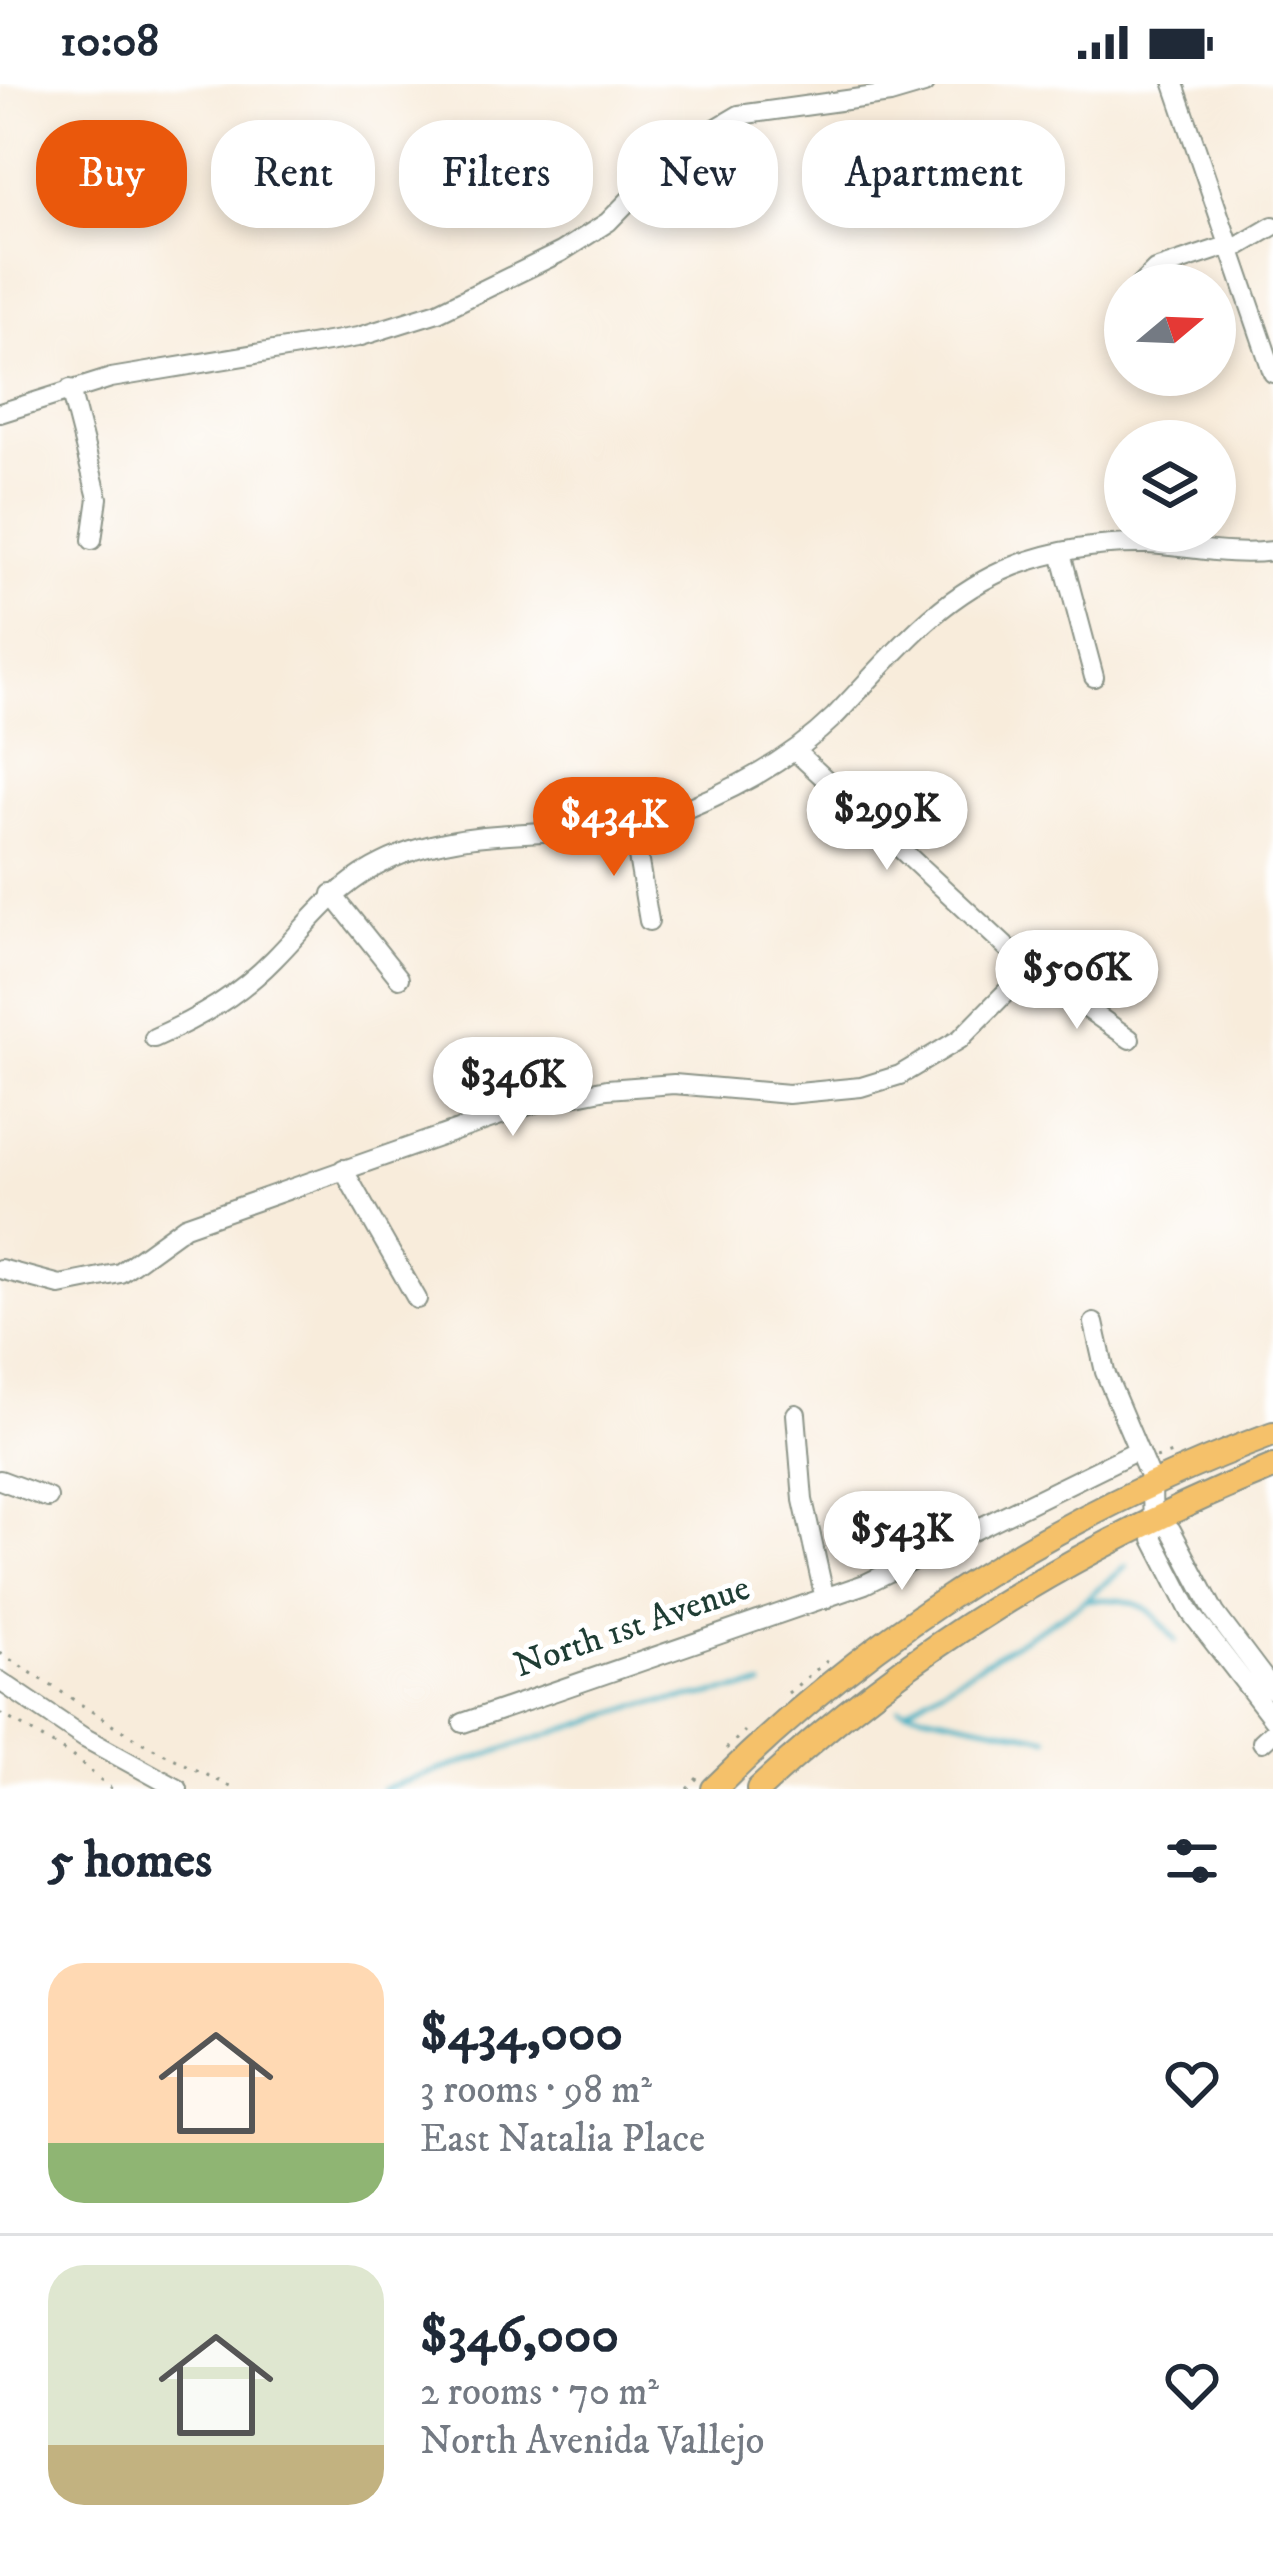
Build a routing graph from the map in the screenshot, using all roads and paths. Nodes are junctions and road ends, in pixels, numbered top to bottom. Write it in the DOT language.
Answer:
graph roads {
  1 [pos="924,84"];
  2 [pos="1174,84"];
  3 [pos="1273,226"];
  4 [pos="1231,247"];
  5 [pos="1175,264"];
  6 [pos="1273,373"];
  7 [pos="70,389"];
  8 [pos="0,413"];
  9 [pos="92,540"];
  10 [pos="1273,551"];
  11 [pos="1061,553"];
  12 [pos="1094,677"];
  13 [pos="795,751"];
  14 [pos="633,827"];
  15 [pos="332,895"];
  16 [pos="649,921"];
  17 [pos="1016,956"];
  18 [pos="399,978"];
  19 [pos="1017,981"];
  20 [pos="1051,983"];
  21 [pos="154,1038"];
  22 [pos="1130,1039"];
  23 [pos="343,1169"];
  24 [pos="0,1268"];
  25 [pos="417,1299"];
  26 [pos="1094,1323"];
  27 [pos="796,1414"];
  28 [pos="1273,1434"];
  29 [pos="1182,1450"];
  30 [pos="1136,1451"];
  31 [pos="1166,1453"];
  32 [pos="1273,1467"];
  33 [pos="0,1480"];
  34 [pos="1152,1483"];
  35 [pos="48,1498"];
  36 [pos="1156,1516"];
  37 [pos="825,1599"];
  38 [pos="0,1653"];
  39 [pos="0,1681"];
  40 [pos="1273,1690"];
  41 [pos="0,1713"];
  42 [pos="1273,1719"];
  43 [pos="463,1723"];
  44 [pos="112,1789"];
  45 [pos="178,1789"];
  46 [pos="235,1789"];
  47 [pos="714,1789"];
  48 [pos="759,1789"];
  1 -- 7 [label="street"];
  2 -- 4 [label="street"];
  3 -- 4 [label="street"];
  4 -- 5 [label="street"];
  4 -- 6 [label="street"];
  7 -- 8 [label="street"];
  7 -- 9 [label="street"];
  10 -- 11 [label="street"];
  11 -- 12 [label="street"];
  11 -- 13 [label="street"];
  13 -- 14 [label="street"];
  13 -- 17 [label="street"];
  14 -- 15 [label="street"];
  14 -- 16 [label="street"];
  15 -- 18 [label="street"];
  15 -- 21 [label="street"];
  17 -- 19 [label="street"];
  17 -- 20 [label="street"];
  19 -- 20 [label="street"];
  19 -- 23 [label="street"];
  20 -- 22 [label="street"];
  23 -- 24 [label="street"];
  23 -- 25 [label="street"];
  26 -- 30 [label="street"];
  27 -- 37 [label="street"];
  28 -- 34 [label="main road"];
  29 -- 31 [label="path"];
  30 -- 34 [label="street"];
  30 -- 37 [label="street, North 1st Avenue"];
  32 -- 36 [label="main road"];
  33 -- 35 [label="street"];
  34 -- 36 [label="street"];
  34 -- 47 [label="main road"];
  36 -- 40 [label="street"];
  36 -- 42 [label="street"];
  36 -- 48 [label="main road"];
  37 -- 43 [label="street, North 1st Avenue"];
  38 -- 46 [label="path"];
  39 -- 45 [label="street"];
  41 -- 44 [label="path"];
}
